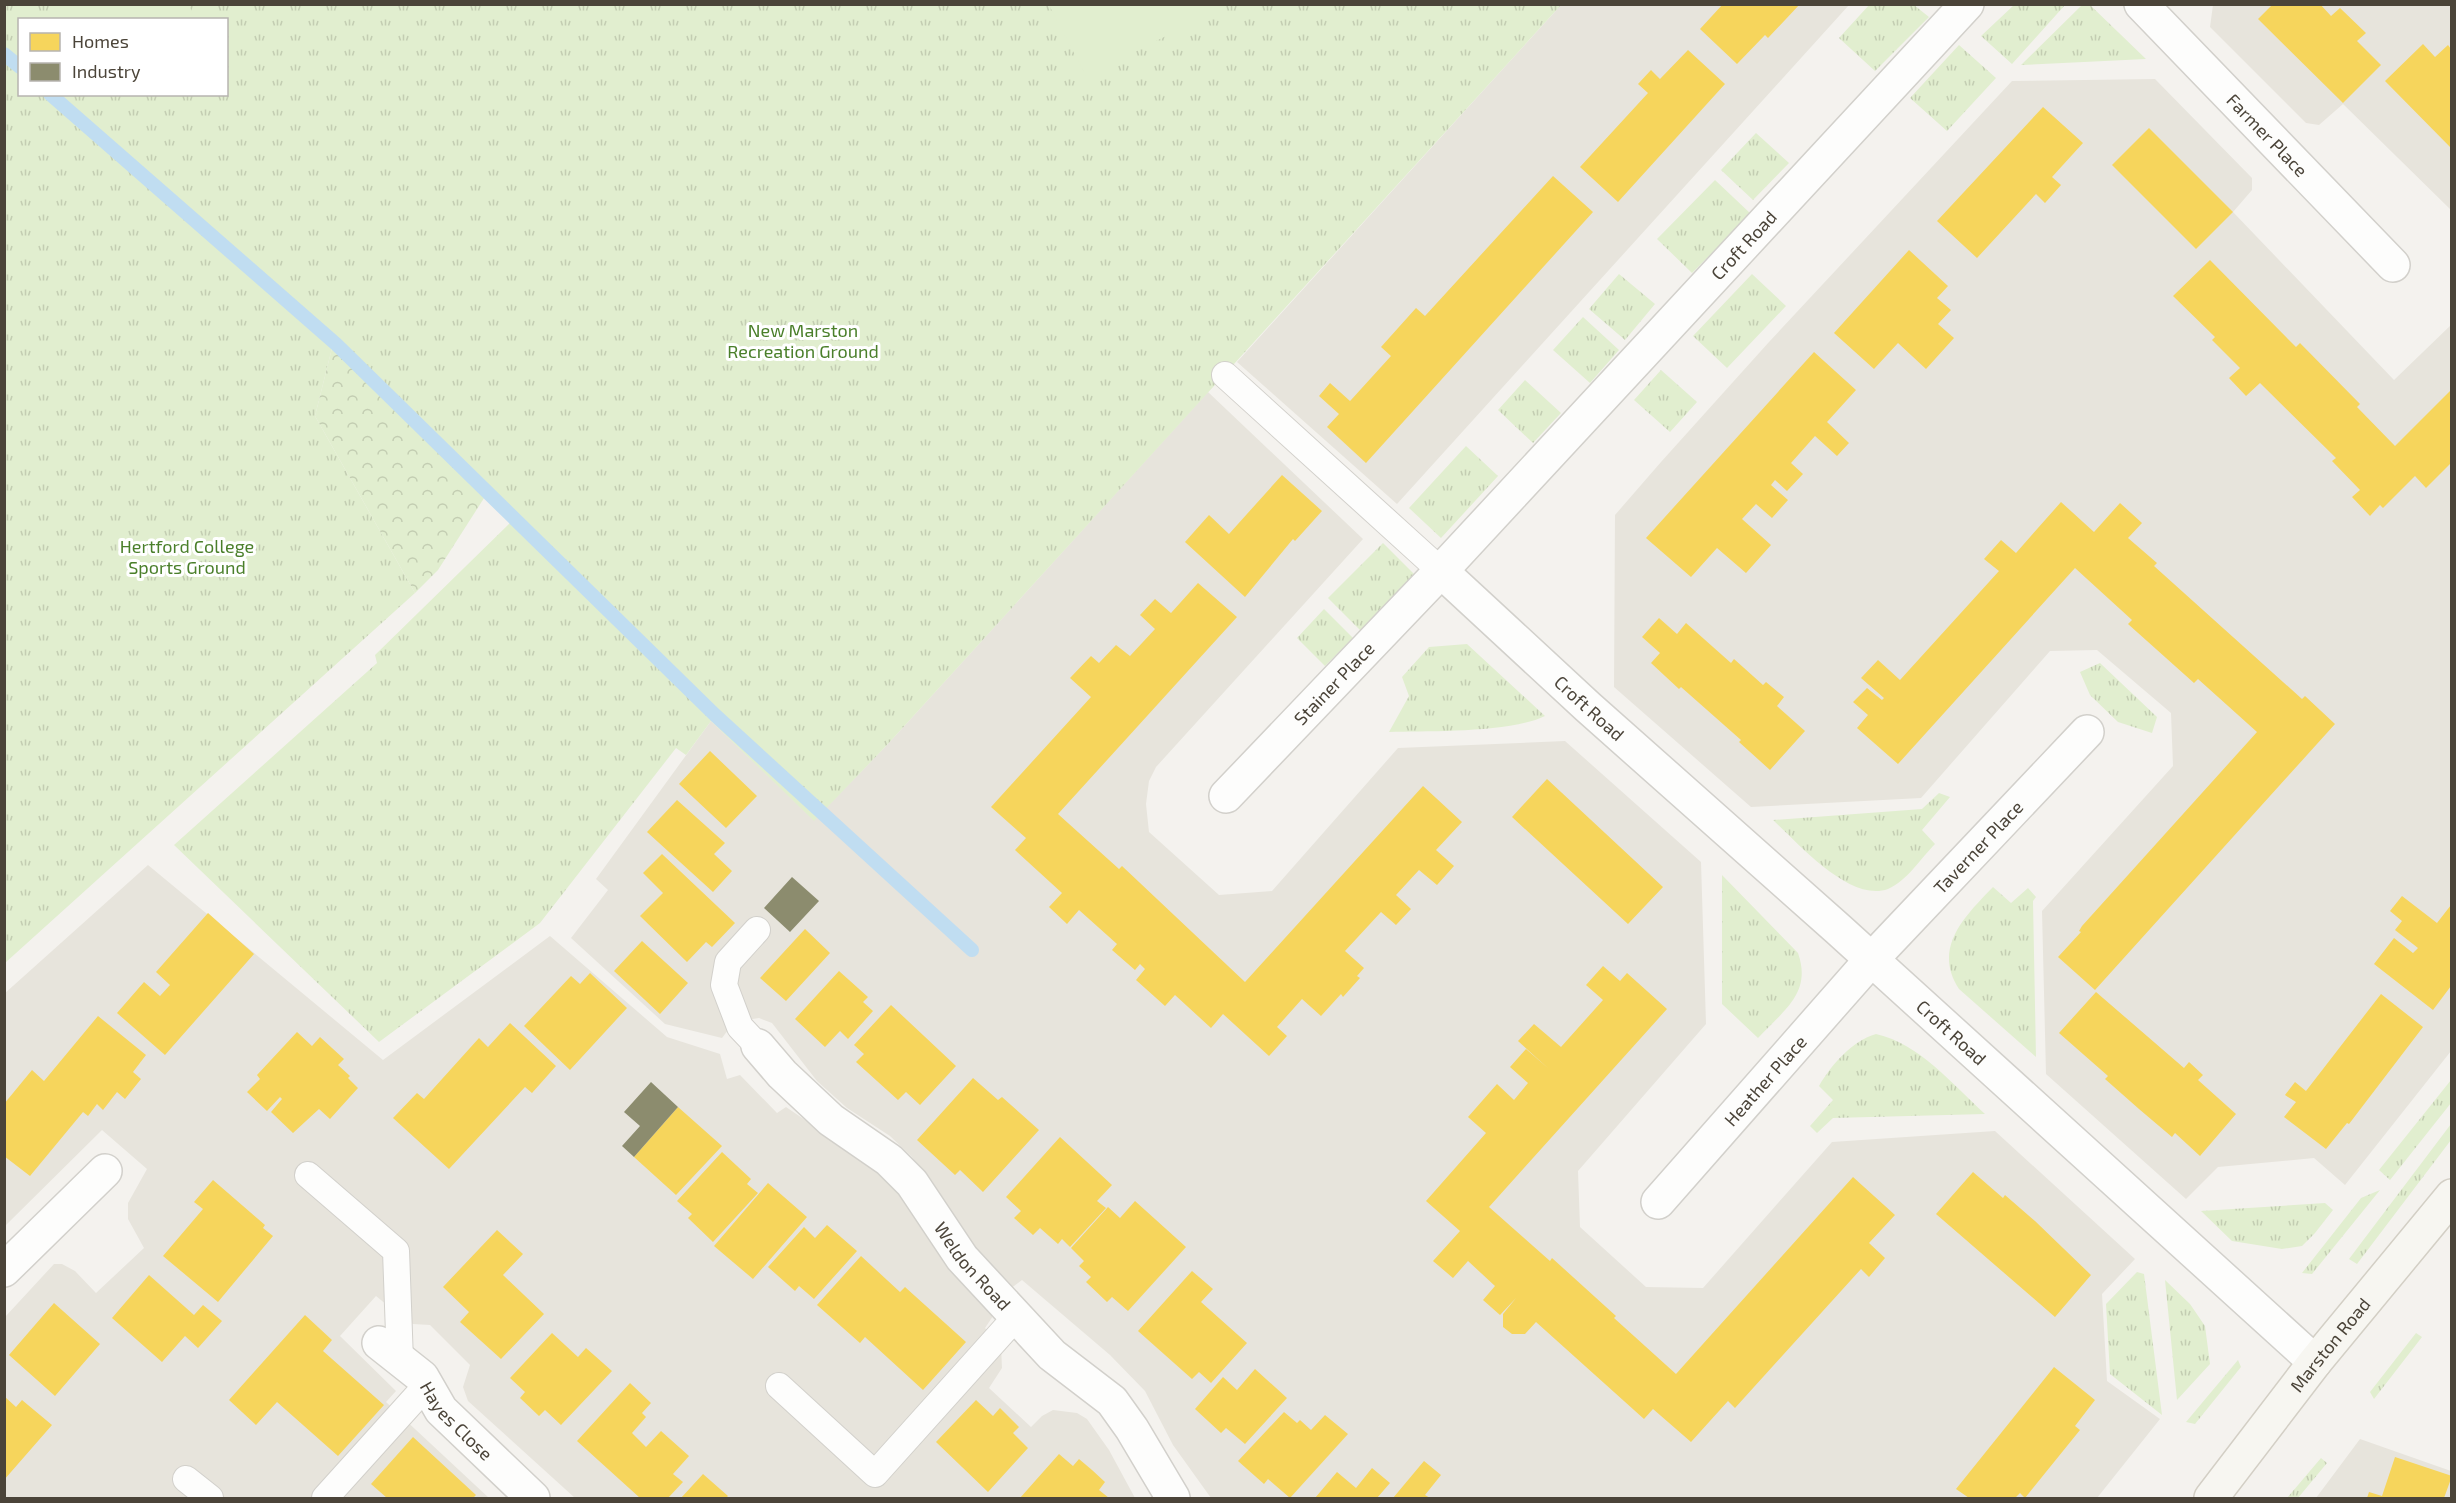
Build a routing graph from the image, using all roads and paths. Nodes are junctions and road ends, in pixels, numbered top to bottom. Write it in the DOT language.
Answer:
graph roads {
  1 [pos="1967,4"];
  2 [pos="2141,4"];
  3 [pos="2393,265"];
  4 [pos="1225,375"];
  5 [pos="1442,571"];
  6 [pos="2086,732"];
  7 [pos="1226,796"];
  8 [pos="757,930"];
  9 [pos="1871,960"];
  10 [pos="758,1046"];
  11 [pos="105,1171"];
  12 [pos="308,1175"];
  13 [pos="2451,1196"];
  14 [pos="1658,1202"];
  15 [pos="4,1270"];
  16 [pos="1016,1317"];
  17 [pos="390,1352"];
  18 [pos="2314,1362"];
  19 [pos="427,1386"];
  20 [pos="779,1386"];
  21 [pos="186,1479"];
  22 [pos="210,1498"];
  23 [pos="326,1498"];
  24 [pos="533,1498"];
  25 [pos="1173,1498"];
  26 [pos="2211,1498"];
  1 -- 5 [label="street, Croft Road"];
  2 -- 3 [label="street, Farmer Place"];
  4 -- 5 [label="lane"];
  5 -- 7 [label="street, Stainer Place"];
  5 -- 9 [label="street, Croft Road"];
  6 -- 9 [label="street, Taverner Place"];
  8 -- 10 [label="lane"];
  9 -- 14 [label="street, Heather Place"];
  9 -- 18 [label="street, Croft Road"];
  10 -- 16 [label="street, Weldon Road"];
  11 -- 15 [label="street"];
  12 -- 17 [label="lane"];
  13 -- 18 [label="main road, Marston Road"];
  16 -- 20 [label="lane"];
  16 -- 25 [label="street, Weldon Road"];
  17 -- 19 [label="street, Hayes Close"];
  18 -- 26 [label="main road, Marston Road"];
  19 -- 23 [label="lane"];
  19 -- 24 [label="street, Hayes Close"];
  21 -- 22 [label="lane"];
}
